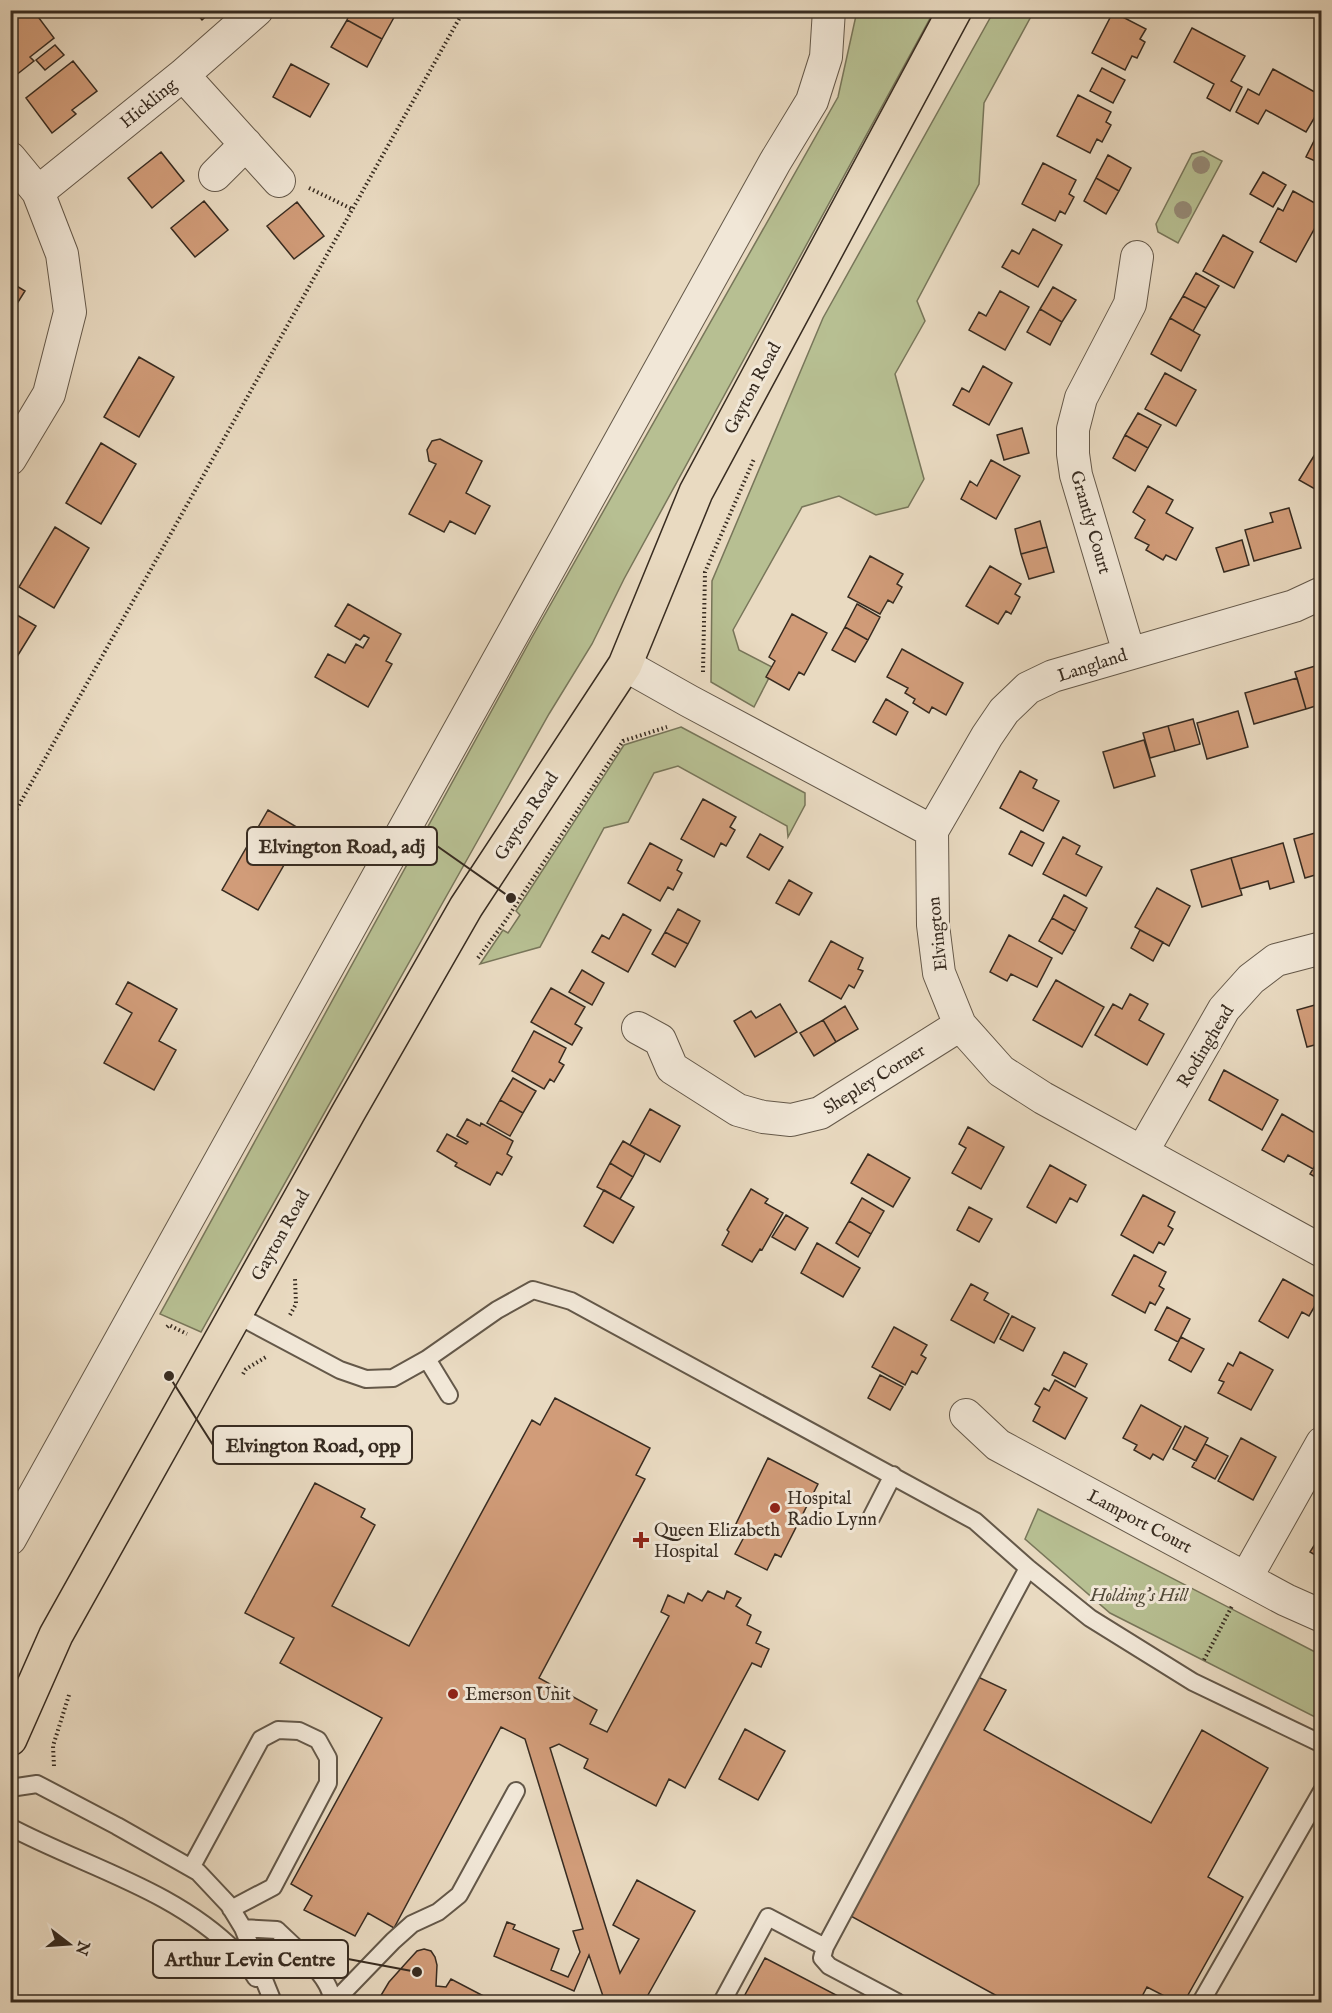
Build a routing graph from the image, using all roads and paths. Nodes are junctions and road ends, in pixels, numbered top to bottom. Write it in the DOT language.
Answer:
graph roads {
  1 [pos="257,10"];
  2 [pos="464,10"];
  3 [pos="829,10"];
  4 [pos="955,10"];
  5 [pos="183,75"];
  6 [pos="246,144"];
  7 [pos="10,158"];
  8 [pos="215,175"];
  9 [pos="279,181"];
  10 [pos="38,192"];
  11 [pos="352,209"];
  12 [pos="1137,257"];
  13 [pos="10,459"];
  14 [pos="1322,593"];
  15 [pos="1129,653"];
  16 [pos="625,665"];
  17 [pos="10,821"];
  18 [pos="932,831"];
  19 [pos="1322,948"];
  20 [pos="960,1024"];
  21 [pos="638,1028"];
  22 [pos="1142,1152"];
  23 [pos="1322,1251"];
  24 [pos="235,1314"];
  25 [pos="160,1332"];
  26 [pos="215,1349"];
  27 [pos="427,1359"];
  28 [pos="449,1395"];
  29 [pos="966,1415"];
  30 [pos="1322,1443"];
  31 [pos="893,1475"];
  32 [pos="871,1518"];
  33 [pos="10,1539"];
  34 [pos="1028,1568"];
  35 [pos="1246,1578"];
  36 [pos="1322,1616"];
  37 [pos="1193,1682"];
  38 [pos="10,1739"];
  39 [pos="1322,1744"];
  40 [pos="10,1788"];
  41 [pos="516,1791"];
  42 [pos="1322,1791"];
  43 [pos="10,1827"];
  44 [pos="191,1868"];
  45 [pos="231,1909"];
  46 [pos="243,1928"];
  47 [pos="825,1947"];
  48 [pos="270,1998"];
  49 [pos="333,2002"];
  50 [pos="722,2002"];
  51 [pos="897,2002"];
  52 [pos="1201,2002"];
  1 -- 5 [label="street, Hickling"];
  2 -- 11 [label="path"];
  3 -- 33 [label="street"];
  4 -- 16 [label="main road, Gayton Road"];
  5 -- 6 [label="street"];
  5 -- 10 [label="street, Hickling"];
  6 -- 8 [label="street"];
  6 -- 9 [label="street"];
  7 -- 10 [label="street"];
  9 -- 11 [label="path"];
  10 -- 13 [label="street"];
  11 -- 17 [label="path"];
  12 -- 15 [label="street, Grantly Court"];
  14 -- 15 [label="street, Langland"];
  15 -- 18 [label="street, Langland"];
  16 -- 18 [label="street"];
  16 -- 24 [label="main road, Gayton Road"];
  18 -- 20 [label="street, Elvington"];
  19 -- 22 [label="street, Rodinghead"];
  20 -- 21 [label="street, Shepley Corner"];
  20 -- 22 [label="street, Elvington"];
  22 -- 23 [label="street, Elvington"];
  24 -- 26 [label="main road, Gayton Road"];
  24 -- 27 [label="lane"];
  25 -- 26 [label="path"];
  26 -- 38 [label="main road, Gayton Road"];
  27 -- 28 [label="lane"];
  27 -- 31 [label="lane"];
  29 -- 35 [label="street, Lamport Court"];
  30 -- 35 [label="street"];
  31 -- 32 [label="lane"];
  31 -- 34 [label="lane"];
  34 -- 37 [label="lane"];
  34 -- 47 [label="lane"];
  35 -- 36 [label="street, Lamport Court"];
  35 -- 37 [label="path"];
  37 -- 39 [label="lane"];
  40 -- 44 [label="lane"];
  41 -- 49 [label="lane"];
  42 -- 52 [label="lane"];
  43 -- 48 [label="lane"];
  44 -- 45 [label="lane"];
  44 -- 45 [label="lane"];
  45 -- 46 [label="lane"];
  46 -- 48 [label="lane"];
  46 -- 49 [label="lane"];
  47 -- 50 [label="lane"];
  47 -- 51 [label="lane"];
}
